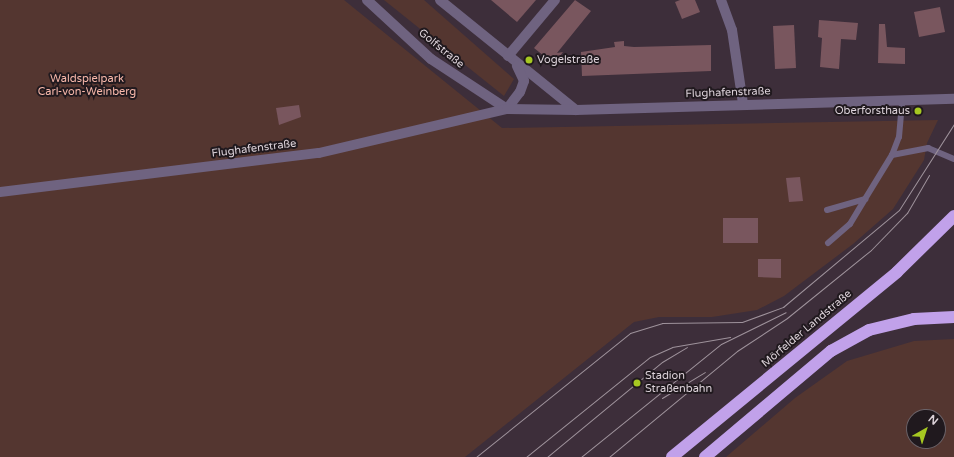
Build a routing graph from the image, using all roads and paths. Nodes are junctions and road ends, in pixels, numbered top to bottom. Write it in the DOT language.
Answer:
graph roads {
  1 [pos="366,0"];
  2 [pos="440,0"];
  3 [pos="556,0"];
  4 [pos="722,0"];
  5 [pos="511,59"];
  6 [pos="953,99"];
  7 [pos="902,101"];
  8 [pos="743,104"];
  9 [pos="506,109"];
  10 [pos="576,110"];
  11 [pos="892,155"];
  12 [pos="954,159"];
  13 [pos="0,192"];
  14 [pos="865,199"];
  15 [pos="826,210"];
  16 [pos="954,216"];
  17 [pos="828,243"];
  18 [pos="954,317"];
  19 [pos="672,457"];
  20 [pos="705,457"];
  1 -- 9 [label="street, Golfstraße"];
  2 -- 5 [label="street"];
  3 -- 5 [label="street"];
  4 -- 8 [label="street"];
  5 -- 9 [label="street"];
  5 -- 10 [label="street"];
  6 -- 7 [label="street, Flughafenstraße"];
  7 -- 8 [label="street, Flughafenstraße"];
  7 -- 11 [label="lane"];
  8 -- 10 [label="street, Flughafenstraße"];
  9 -- 10 [label="street, Flughafenstraße"];
  9 -- 13 [label="street, Flughafenstraße"];
  11 -- 12 [label="lane"];
  11 -- 14 [label="lane"];
  14 -- 15 [label="lane"];
  14 -- 17 [label="lane"];
  16 -- 19 [label="highway, Mörfelder Landstraße"];
  18 -- 20 [label="highway"];
}
